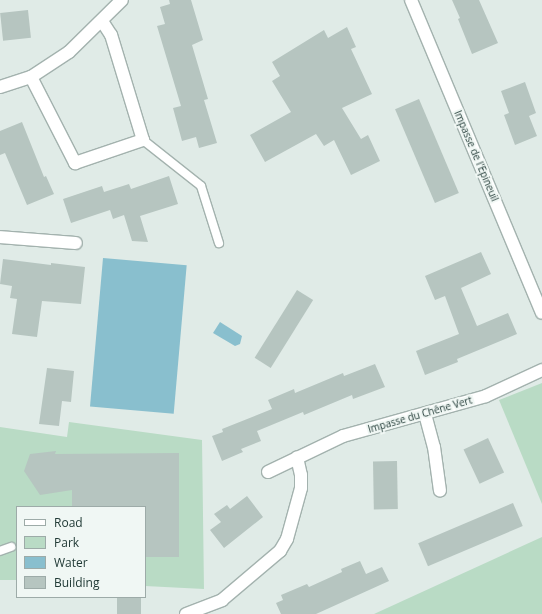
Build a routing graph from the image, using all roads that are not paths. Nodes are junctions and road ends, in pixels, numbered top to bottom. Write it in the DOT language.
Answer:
graph roads {
  1 [pos="122,0"];
  2 [pos="411,0"];
  3 [pos="102,21"];
  4 [pos="31,77"];
  5 [pos="0,87"];
  6 [pos="143,140"];
  7 [pos="0,237"];
  8 [pos="76,243"];
  9 [pos="219,243"];
  10 [pos="542,312"];
  11 [pos="542,370"];
  12 [pos="425,414"];
  13 [pos="297,457"];
  14 [pos="268,472"];
  15 [pos="440,491"];
  16 [pos="10,547"];
  17 [pos="0,551"];
  18 [pos="186,614"];
  1 -- 3 [label="street"];
  2 -- 10 [label="street, Impasse de l'Epineuil"];
  3 -- 4 [label="street"];
  3 -- 6 [label="street"];
  4 -- 5 [label="street"];
  4 -- 6 [label="street"];
  6 -- 9 [label="lane"];
  7 -- 8 [label="street"];
  11 -- 12 [label="street, Impasse du Chêne Vert"];
  12 -- 13 [label="street, Impasse du Chêne Vert"];
  12 -- 15 [label="street"];
  13 -- 14 [label="street, Impasse du Chêne Vert"];
  13 -- 18 [label="street"];
  16 -- 17 [label="lane"];
}
